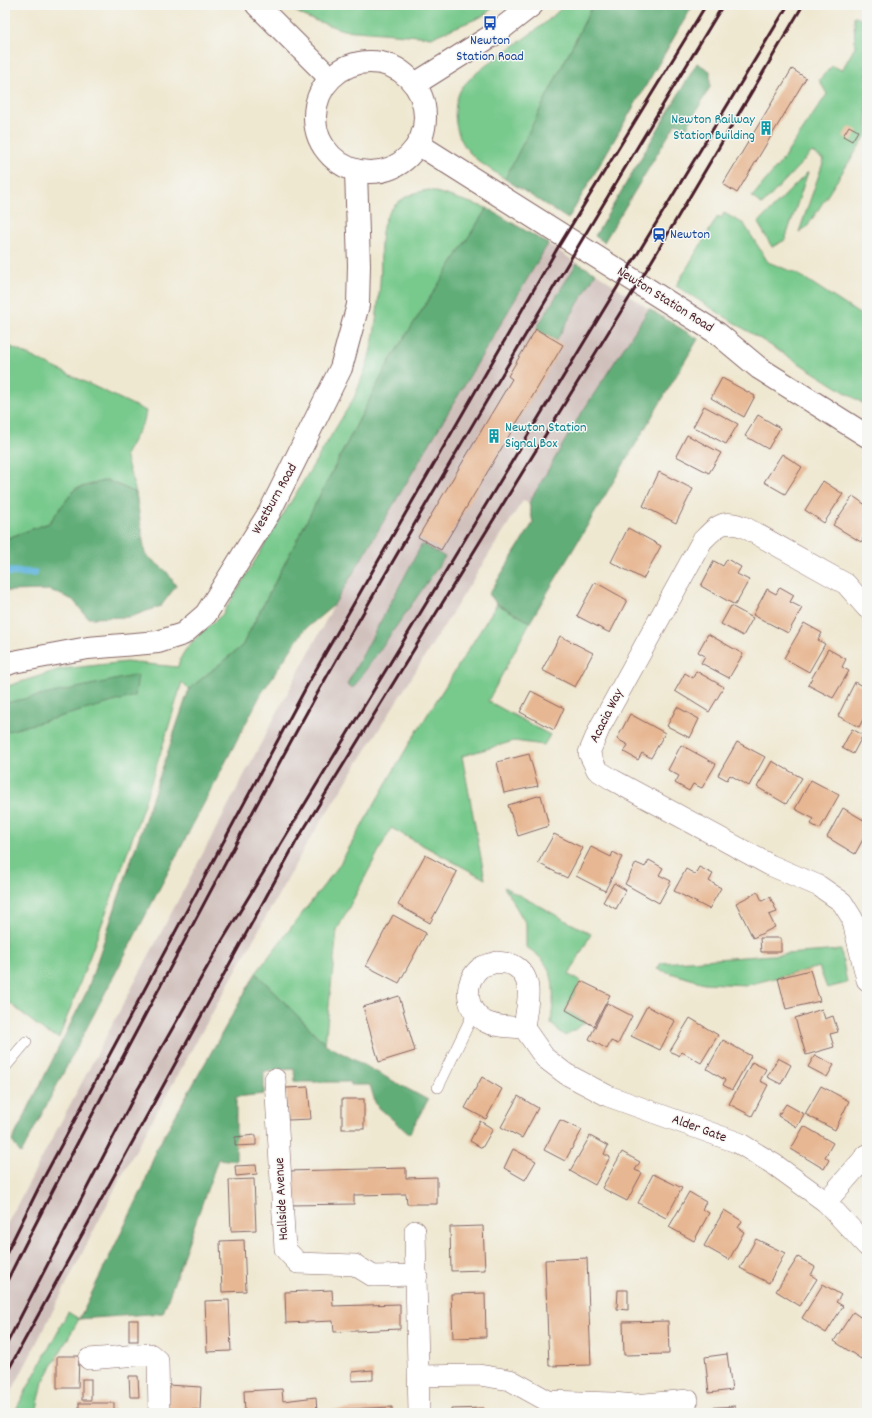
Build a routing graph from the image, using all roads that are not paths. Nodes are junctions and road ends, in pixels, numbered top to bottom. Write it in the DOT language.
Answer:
graph roads {
  1 [pos="257,5"];
  2 [pos="532,5"];
  3 [pos="330,78"];
  4 [pos="415,84"];
  5 [pos="418,144"];
  6 [pos="356,171"];
  7 [pos="867,436"];
  8 [pos="867,608"];
  9 [pos="5,665"];
  10 [pos="867,980"];
  11 [pos="474,1012"];
  12 [pos="524,1028"];
  13 [pos="26,1042"];
  14 [pos="5,1067"];
  15 [pos="275,1079"];
  16 [pos="438,1087"];
  17 [pos="867,1155"];
  18 [pos="826,1202"];
  19 [pos="415,1231"];
  20 [pos="867,1246"];
  21 [pos="417,1275"];
  22 [pos="89,1359"];
  23 [pos="419,1376"];
  24 [pos="688,1400"];
  25 [pos="635,1409"];
  26 [pos="159,1413"];
  27 [pos="419,1413"];
  1 -- 3 [label="street"];
  2 -- 4 [label="street"];
  3 -- 4 [label="street"];
  3 -- 6 [label="street"];
  4 -- 5 [label="street"];
  5 -- 6 [label="street"];
  5 -- 7 [label="street, Newton Station Road"];
  6 -- 9 [label="street, Westburn Road"];
  8 -- 10 [label="street, Acacia Way"];
  11 -- 12 [label="street"];
  11 -- 12 [label="street"];
  11 -- 16 [label="lane"];
  12 -- 18 [label="street, Alder Gate"];
  13 -- 14 [label="lane"];
  15 -- 21 [label="street, Hallside Avenue"];
  17 -- 18 [label="street"];
  18 -- 20 [label="street, Alder Gate"];
  19 -- 21 [label="street"];
  21 -- 23 [label="street"];
  22 -- 26 [label="street"];
  23 -- 25 [label="street"];
  23 -- 27 [label="street"];
  24 -- 25 [label="street"];
}
